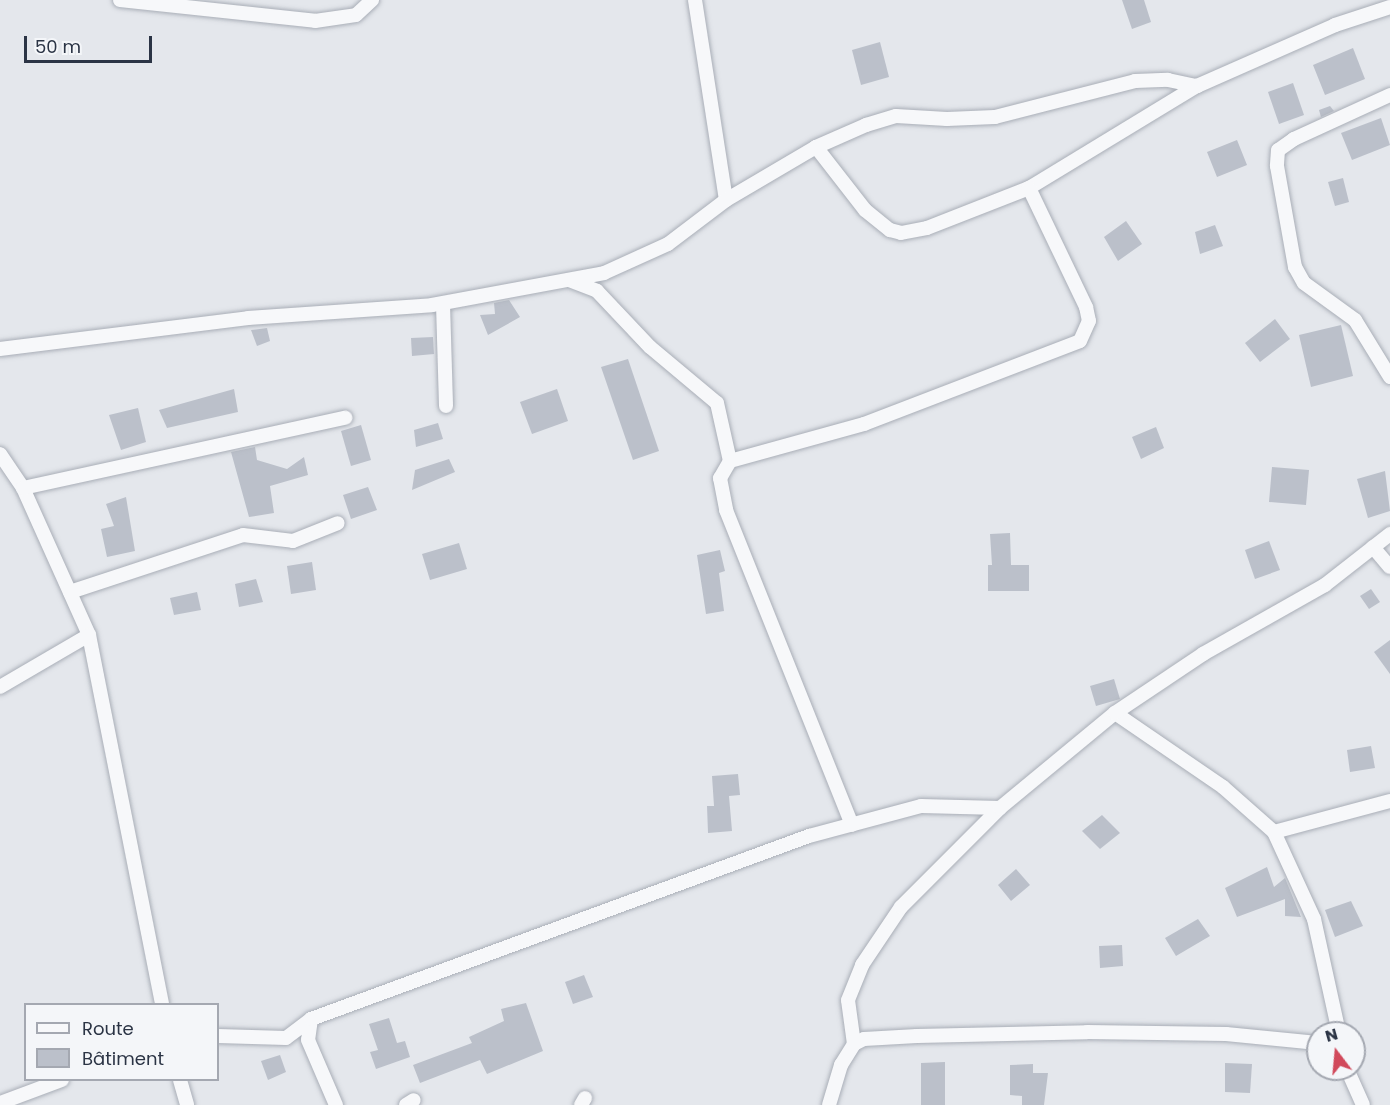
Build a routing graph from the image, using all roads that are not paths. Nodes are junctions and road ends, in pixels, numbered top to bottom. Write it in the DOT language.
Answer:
graph roads {
  1 [pos="120,0"];
  2 [pos="372,0"];
  3 [pos="695,0"];
  4 [pos="1390,7"];
  5 [pos="1197,86"];
  6 [pos="1390,95"];
  7 [pos="816,147"];
  8 [pos="1029,188"];
  9 [pos="726,200"];
  10 [pos="569,280"];
  11 [pos="442,304"];
  12 [pos="0,349"];
  13 [pos="1390,377"];
  14 [pos="446,406"];
  15 [pos="345,418"];
  16 [pos="0,454"];
  17 [pos="730,461"];
  18 [pos="23,488"];
  19 [pos="338,523"];
  20 [pos="1390,534"];
  21 [pos="1373,547"];
  22 [pos="1390,567"];
  23 [pos="70,592"];
  24 [pos="89,635"];
  25 [pos="0,687"];
  26 [pos="1115,713"];
  27 [pos="1390,801"];
  28 [pos="1000,808"];
  29 [pos="852,825"];
  30 [pos="1274,832"];
  31 [pos="162,1003"];
  32 [pos="311,1020"];
  33 [pos="1336,1021"];
  34 [pos="219,1036"];
  35 [pos="1306,1042"];
  36 [pos="854,1044"];
  37 [pos="59,1081"];
  38 [pos="180,1081"];
  39 [pos="1352,1081"];
  40 [pos="0,1102"];
  41 [pos="187,1105"];
  42 [pos="336,1105"];
  43 [pos="829,1105"];
  44 [pos="1363,1105"];
  1 -- 2 [label="street"];
  3 -- 9 [label="street"];
  4 -- 5 [label="street"];
  5 -- 7 [label="street"];
  5 -- 8 [label="street"];
  6 -- 13 [label="street"];
  7 -- 8 [label="street"];
  7 -- 9 [label="street"];
  8 -- 17 [label="street"];
  9 -- 10 [label="street"];
  10 -- 11 [label="street"];
  10 -- 17 [label="street"];
  11 -- 12 [label="street"];
  11 -- 14 [label="street"];
  15 -- 18 [label="street"];
  16 -- 18 [label="street"];
  17 -- 29 [label="street"];
  18 -- 23 [label="street"];
  19 -- 23 [label="street"];
  20 -- 21 [label="street"];
  21 -- 22 [label="street"];
  21 -- 26 [label="street"];
  23 -- 24 [label="street"];
  24 -- 25 [label="street"];
  24 -- 31 [label="street"];
  26 -- 28 [label="street"];
  26 -- 30 [label="street"];
  27 -- 30 [label="street"];
  28 -- 29 [label="street"];
  28 -- 36 [label="street"];
  29 -- 32 [label="street"];
  30 -- 33 [label="street"];
  32 -- 34 [label="street"];
  32 -- 42 [label="street"];
  35 -- 36 [label="street"];
  36 -- 43 [label="street"];
  37 -- 40 [label="street"];
  38 -- 41 [label="street"];
  39 -- 44 [label="street"];
}
